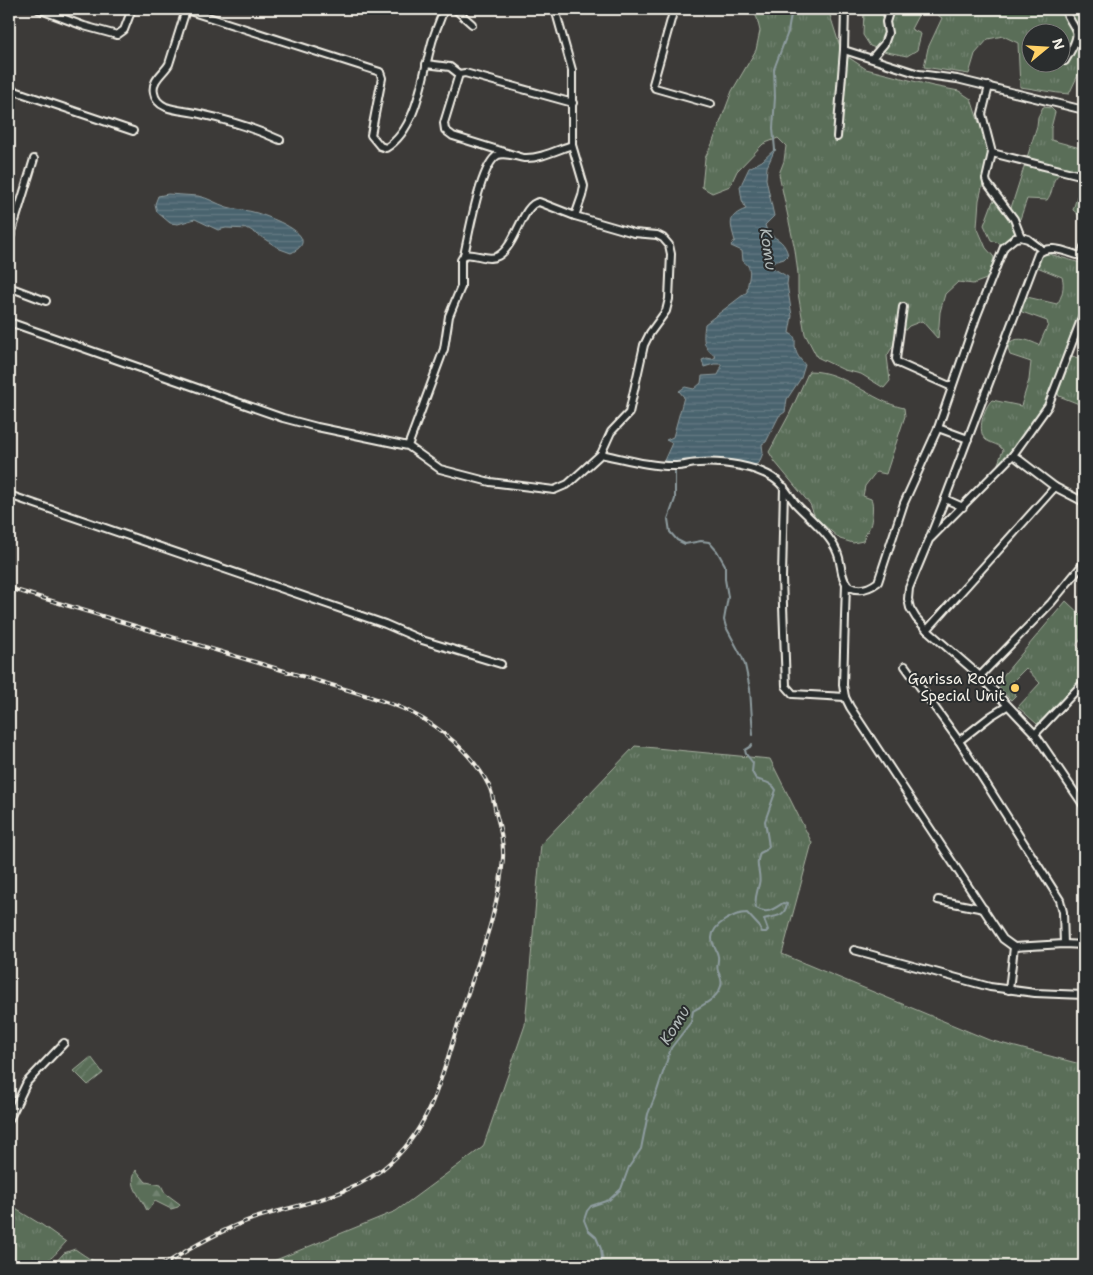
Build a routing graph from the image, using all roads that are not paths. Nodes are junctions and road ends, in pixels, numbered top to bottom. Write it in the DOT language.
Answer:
graph roads {
  1 [pos="38,9"];
  2 [pos="132,9"];
  3 [pos="184,9"];
  4 [pos="444,9"];
  5 [pos="455,9"];
  6 [pos="555,9"];
  7 [pos="674,9"];
  8 [pos="845,9"];
  9 [pos="890,9"];
  10 [pos="1065,9"];
  11 [pos="1084,20"];
  12 [pos="472,24"];
  13 [pos="1077,34"];
  14 [pos="844,50"];
  15 [pos="1070,51"];
  16 [pos="872,58"];
  17 [pos="426,64"];
  18 [pos="459,74"];
  19 [pos="988,86"];
  20 [pos="9,89"];
  21 [pos="573,103"];
  22 [pos="711,104"];
  23 [pos="1084,110"];
  24 [pos="133,131"];
  25 [pos="837,137"];
  26 [pos="280,140"];
  27 [pos="572,145"];
  28 [pos="992,153"];
  29 [pos="517,156"];
  30 [pos="34,159"];
  31 [pos="1084,176"];
  32 [pos="575,216"];
  33 [pos="1021,237"];
  34 [pos="9,241"];
  35 [pos="1084,247"];
  36 [pos="1042,250"];
  37 [pos="464,255"];
  38 [pos="1083,256"];
  39 [pos="9,288"];
  40 [pos="46,301"];
  41 [pos="902,307"];
  42 [pos="1084,312"];
  43 [pos="9,322"];
  44 [pos="952,387"];
  45 [pos="938,428"];
  46 [pos="968,439"];
  47 [pos="408,446"];
  48 [pos="601,454"];
  49 [pos="1014,455"];
  50 [pos="1055,487"];
  51 [pos="784,488"];
  52 [pos="1084,490"];
  53 [pos="9,495"];
  54 [pos="945,499"];
  55 [pos="1083,501"];
  56 [pos="963,507"];
  57 [pos="929,540"];
  58 [pos="1084,563"];
  59 [pos="846,583"];
  60 [pos="927,630"];
  61 [pos="501,664"];
  62 [pos="905,666"];
  63 [pos="980,676"];
  64 [pos="1084,682"];
  65 [pos="1079,688"];
  66 [pos="1084,695"];
  67 [pos="845,697"];
  68 [pos="1007,706"];
  69 [pos="1035,734"];
  70 [pos="960,742"];
  71 [pos="1084,806"];
  72 [pos="938,900"];
  73 [pos="984,909"];
  74 [pos="1064,944"];
  75 [pos="1084,945"];
  76 [pos="1014,947"];
  77 [pos="854,950"];
  78 [pos="1009,990"];
  79 [pos="1084,995"];
  80 [pos="64,1043"];
  81 [pos="10,1113"];
  82 [pos="9,1120"];
  1 -- 2 [label="street"];
  3 -- 17 [label="street"];
  3 -- 26 [label="street"];
  4 -- 17 [label="street"];
  5 -- 12 [label="street"];
  6 -- 21 [label="street"];
  7 -- 22 [label="street"];
  8 -- 14 [label="street"];
  9 -- 16 [label="street"];
  10 -- 13 [label="street"];
  11 -- 13 [label="street"];
  13 -- 15 [label="street"];
  14 -- 16 [label="street"];
  14 -- 25 [label="street"];
  16 -- 19 [label="street"];
  17 -- 18 [label="street"];
  18 -- 21 [label="street"];
  18 -- 29 [label="street"];
  19 -- 23 [label="street"];
  19 -- 28 [label="street"];
  20 -- 24 [label="street"];
  21 -- 27 [label="street"];
  27 -- 29 [label="street"];
  27 -- 32 [label="street"];
  28 -- 31 [label="street"];
  28 -- 33 [label="street"];
  29 -- 37 [label="street"];
  30 -- 34 [label="street"];
  32 -- 37 [label="street"];
  32 -- 48 [label="street"];
  33 -- 36 [label="street"];
  33 -- 44 [label="street"];
  35 -- 38 [label="street"];
  36 -- 38 [label="street"];
  36 -- 46 [label="street"];
  37 -- 47 [label="street"];
  39 -- 40 [label="street"];
  41 -- 44 [label="street"];
  42 -- 49 [label="street"];
  43 -- 47 [label="street"];
  44 -- 45 [label="street"];
  45 -- 46 [label="street"];
  45 -- 59 [label="street"];
  46 -- 54 [label="street"];
  47 -- 48 [label="street"];
  48 -- 51 [label="street"];
  49 -- 50 [label="street"];
  49 -- 56 [label="street"];
  50 -- 55 [label="street"];
  50 -- 60 [label="street"];
  51 -- 59 [label="street"];
  51 -- 67 [label="street"];
  52 -- 55 [label="street"];
  53 -- 61 [label="street"];
  54 -- 56 [label="street"];
  54 -- 57 [label="street"];
  56 -- 57 [label="street"];
  57 -- 60 [label="street"];
  58 -- 63 [label="street"];
  59 -- 67 [label="street"];
  60 -- 63 [label="street"];
  62 -- 70 [label="street"];
  63 -- 68 [label="street"];
  64 -- 65 [label="street"];
  65 -- 66 [label="street"];
  65 -- 69 [label="street"];
  67 -- 73 [label="street"];
  68 -- 69 [label="street"];
  68 -- 70 [label="street"];
  69 -- 71 [label="street"];
  70 -- 74 [label="street"];
  72 -- 73 [label="street"];
  73 -- 76 [label="street"];
  74 -- 75 [label="street"];
  74 -- 76 [label="street"];
  76 -- 78 [label="street"];
  77 -- 78 [label="street"];
  78 -- 79 [label="street"];
  80 -- 81 [label="street"];
  81 -- 82 [label="street"];
}
